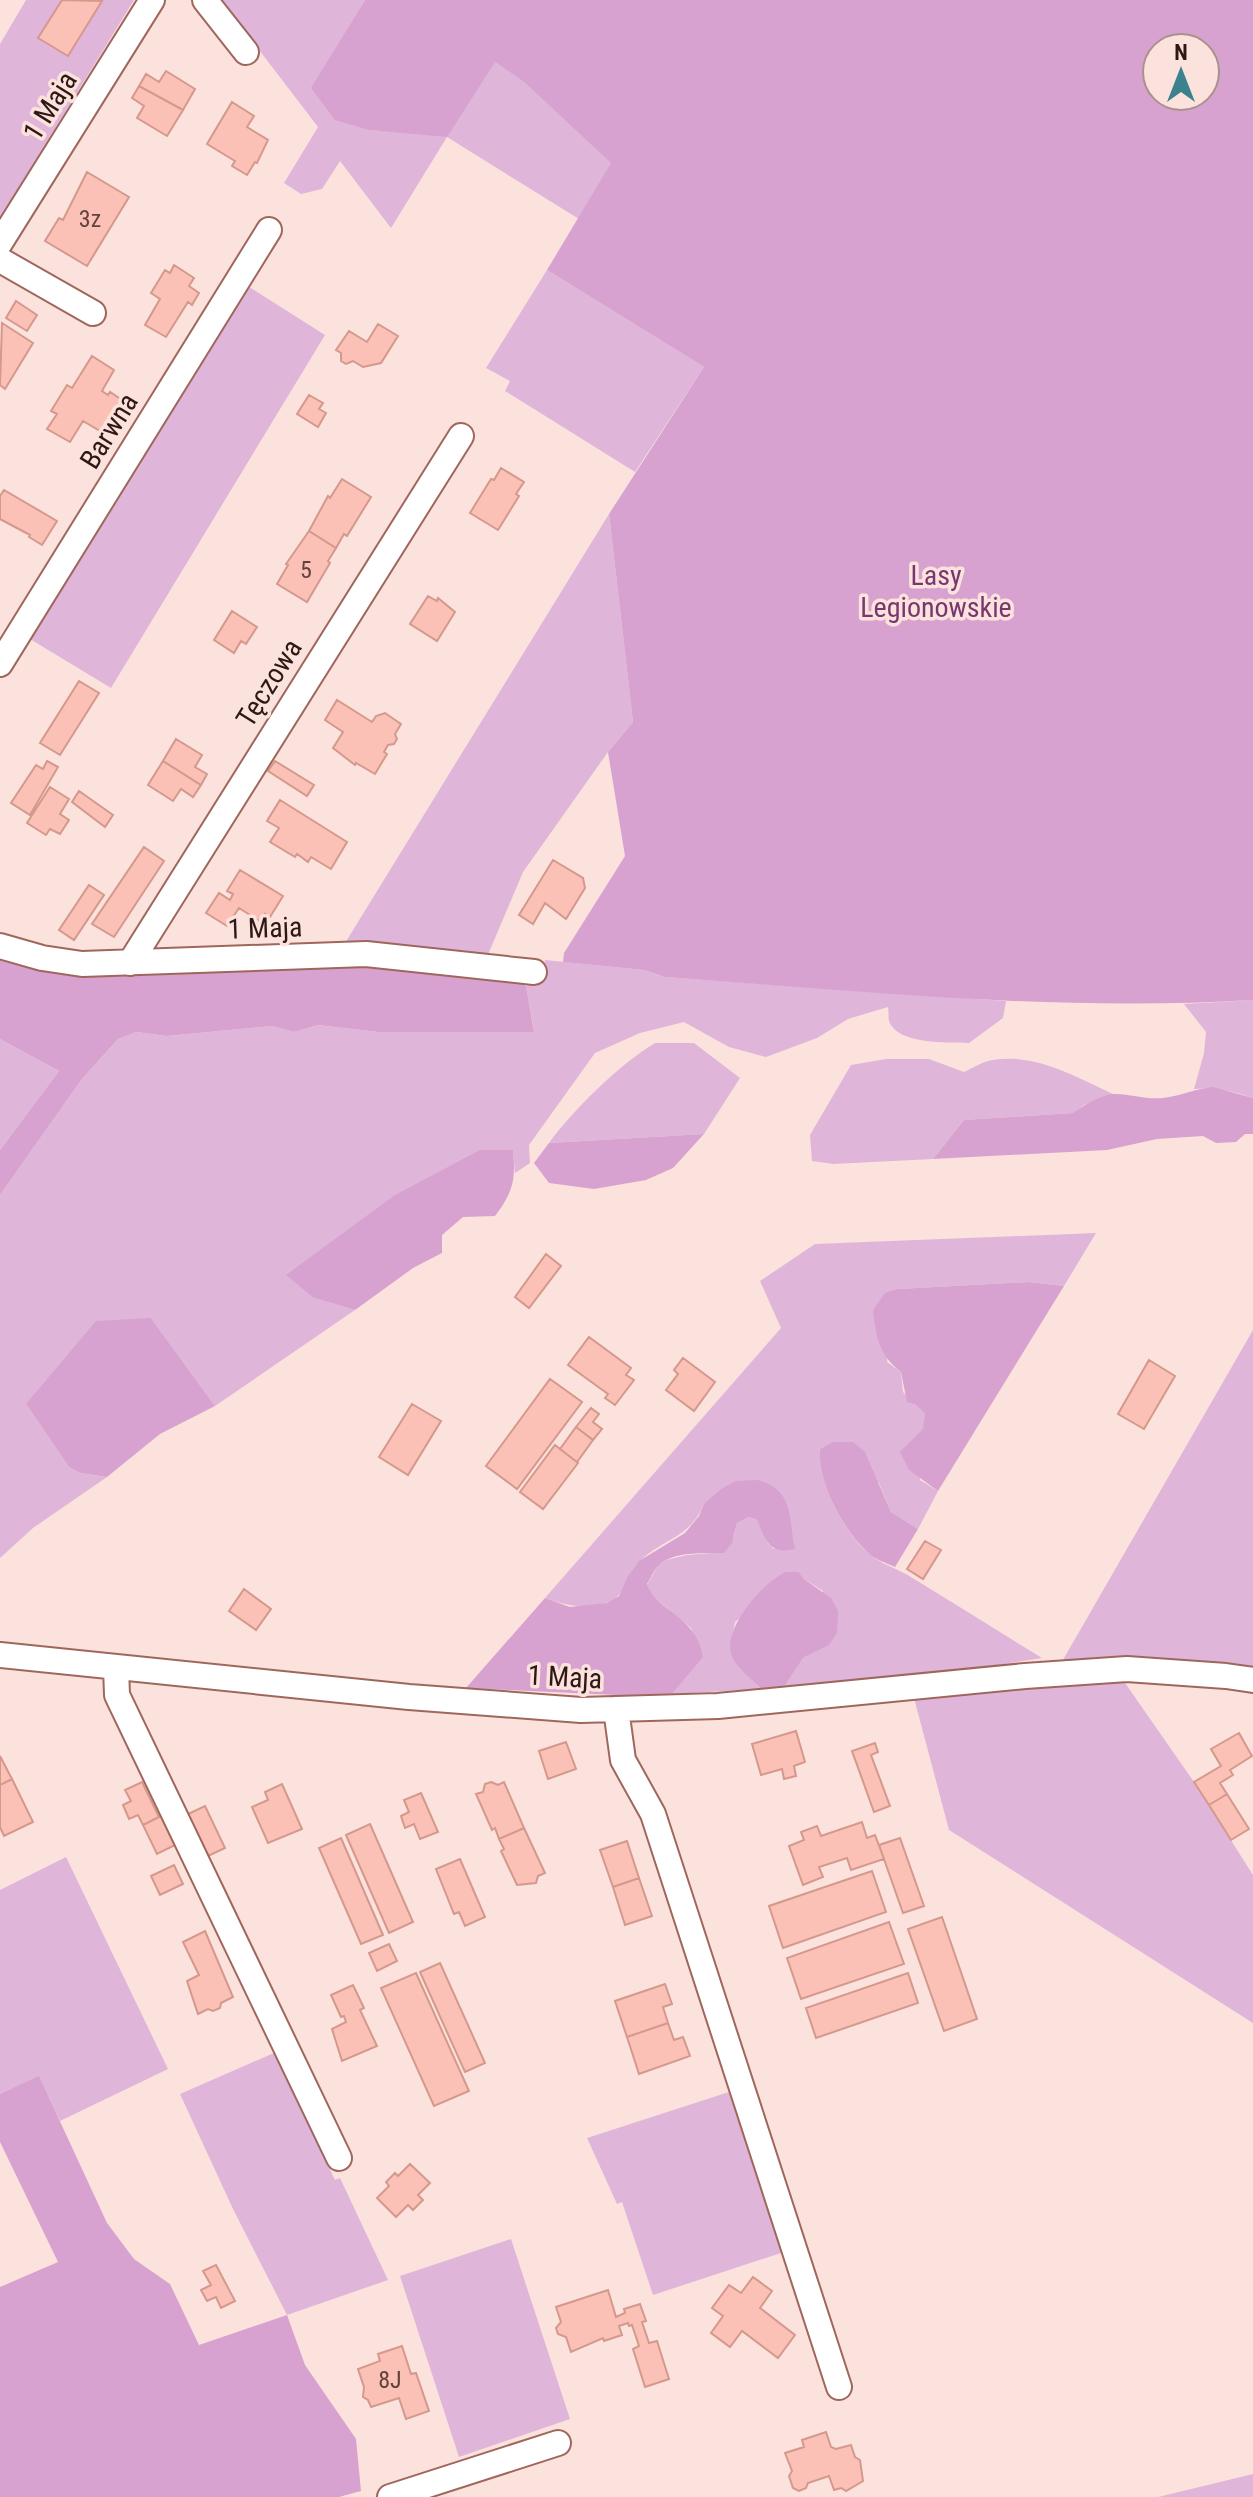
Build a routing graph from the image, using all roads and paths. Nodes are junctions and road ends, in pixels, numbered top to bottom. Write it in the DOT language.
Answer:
graph roads {
  1 [pos="152,0"];
  2 [pos="205,0"];
  3 [pos="246,52"];
  4 [pos="269,230"];
  5 [pos="0,243"];
  6 [pos="0,260"];
  7 [pos="93,313"];
  8 [pos="461,436"];
  9 [pos="0,664"];
  10 [pos="0,946"];
  11 [pos="130,963"];
  12 [pos="534,972"];
  13 [pos="0,1655"];
  14 [pos="116,1667"];
  15 [pos="1253,1680"];
  16 [pos="616,1709"];
  17 [pos="339,2158"];
  18 [pos="839,2387"];
  19 [pos="558,2443"];
  20 [pos="390,2497"];
  1 -- 5 [label="street, 1 Maja"];
  2 -- 3 [label="street"];
  4 -- 9 [label="street, Barwna"];
  6 -- 7 [label="street"];
  8 -- 11 [label="street, Tęczowa"];
  10 -- 11 [label="street, 1 Maja"];
  11 -- 12 [label="street, 1 Maja"];
  13 -- 14 [label="street, 1 Maja"];
  14 -- 16 [label="street, 1 Maja"];
  14 -- 17 [label="street"];
  15 -- 16 [label="street, 1 Maja"];
  16 -- 18 [label="street"];
  19 -- 20 [label="street"];
}
